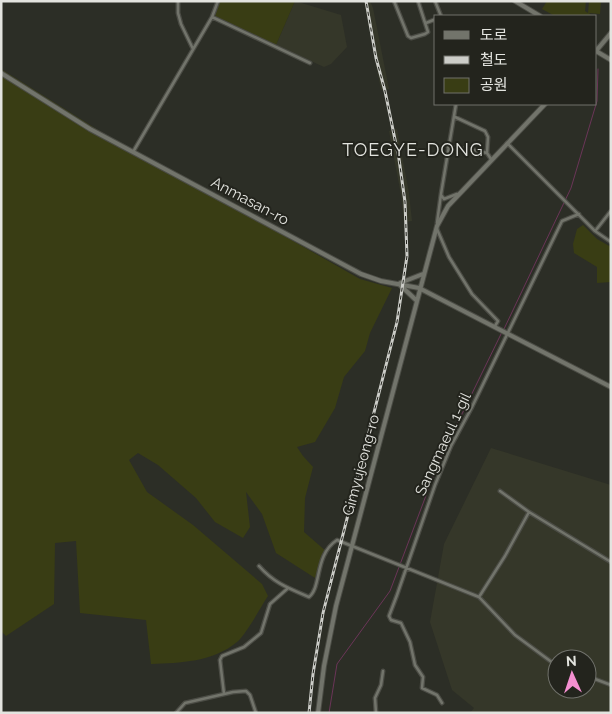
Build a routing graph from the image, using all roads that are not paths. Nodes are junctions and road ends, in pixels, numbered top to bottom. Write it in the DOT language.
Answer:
graph roads {
  1 [pos="178,1"];
  2 [pos="218,1"];
  3 [pos="394,1"];
  4 [pos="418,1"];
  5 [pos="435,1"];
  6 [pos="515,1"];
  7 [pos="440,15"];
  8 [pos="538,15"];
  9 [pos="212,17"];
  10 [pos="434,20"];
  11 [pos="426,23"];
  12 [pos="611,33"];
  13 [pos="193,49"];
  14 [pos="597,50"];
  15 [pos="597,52"];
  16 [pos="611,60"];
  17 [pos="310,63"];
  18 [pos="1,73"];
  19 [pos="456,105"];
  20 [pos="544,105"];
  21 [pos="454,116"];
  22 [pos="507,143"];
  23 [pos="448,147"];
  24 [pos="133,152"];
  25 [pos="487,153"];
  26 [pos="491,159"];
  27 [pos="441,194"];
  28 [pos="458,194"];
  29 [pos="610,212"];
  30 [pos="579,214"];
  31 [pos="437,226"];
  32 [pos="596,231"];
  33 [pos="611,242"];
  34 [pos="423,274"];
  35 [pos="399,284"];
  36 [pos="419,288"];
  37 [pos="416,300"];
  38 [pos="496,327"];
  39 [pos="507,332"];
  40 [pos="611,387"];
  41 [pos="500,491"];
  42 [pos="529,512"];
  43 [pos="351,546"];
  44 [pos="611,562"];
  45 [pos="259,566"];
  46 [pos="406,568"];
  47 [pos="287,589"];
  48 [pos="479,598"];
  49 [pos="547,659"];
  50 [pos="383,671"];
  51 [pos="597,680"];
  52 [pos="611,685"];
  53 [pos="224,694"];
  54 [pos="442,702"];
  55 [pos="176,713"];
  56 [pos="256,713"];
  57 [pos="318,713"];
  58 [pos="376,713"];
  1 -- 13 [label="street"];
  2 -- 9 [label="street"];
  3 -- 11 [label="street"];
  4 -- 11 [label="street"];
  5 -- 7 [label="street"];
  6 -- 8 [label="street"];
  9 -- 13 [label="street"];
  9 -- 17 [label="street"];
  10 -- 11 [label="street"];
  12 -- 14 [label="street"];
  13 -- 24 [label="street"];
  15 -- 16 [label="street"];
  18 -- 24 [label="street, Anmasan-ro"];
  19 -- 21 [label="street"];
  20 -- 22 [label="street, Gimyujeong-ro"];
  21 -- 23 [label="street"];
  21 -- 25 [label="street"];
  22 -- 26 [label="street, Gimyujeong-ro"];
  22 -- 30 [label="street"];
  23 -- 25 [label="street"];
  23 -- 27 [label="street"];
  24 -- 35 [label="street, Anmasan-ro"];
  25 -- 26 [label="street"];
  26 -- 28 [label="street, Gimyujeong-ro"];
  27 -- 28 [label="street"];
  27 -- 31 [label="street"];
  28 -- 31 [label="street, Gimyujeong-ro"];
  29 -- 32 [label="street"];
  30 -- 32 [label="street"];
  30 -- 39 [label="street, Sangmaeul 1-gil"];
  31 -- 34 [label="street, Gimyujeong-ro"];
  31 -- 38 [label="street"];
  32 -- 33 [label="street"];
  34 -- 35 [label="street"];
  34 -- 36 [label="street, Gimyujeong-ro"];
  35 -- 36 [label="street, Anmasan-ro"];
  35 -- 37 [label="street"];
  36 -- 37 [label="street, Gimyujeong-ro"];
  36 -- 38 [label="street, Anmasan-ro"];
  37 -- 43 [label="street, Gimyujeong-ro"];
  38 -- 39 [label="street, Anmasan-ro"];
  39 -- 40 [label="street"];
  39 -- 46 [label="street, Sangmaeul 1-gil"];
  41 -- 42 [label="street"];
  42 -- 44 [label="street"];
  42 -- 48 [label="street"];
  43 -- 46 [label="street"];
  43 -- 47 [label="street"];
  43 -- 57 [label="street, Gimyujeong-ro"];
  45 -- 47 [label="street"];
  46 -- 48 [label="street"];
  46 -- 54 [label="street, Sangmaeul 1-gil"];
  47 -- 53 [label="street"];
  48 -- 49 [label="street"];
  50 -- 58 [label="street"];
  51 -- 52 [label="street"];
  53 -- 55 [label="street"];
  53 -- 56 [label="street"];
}
